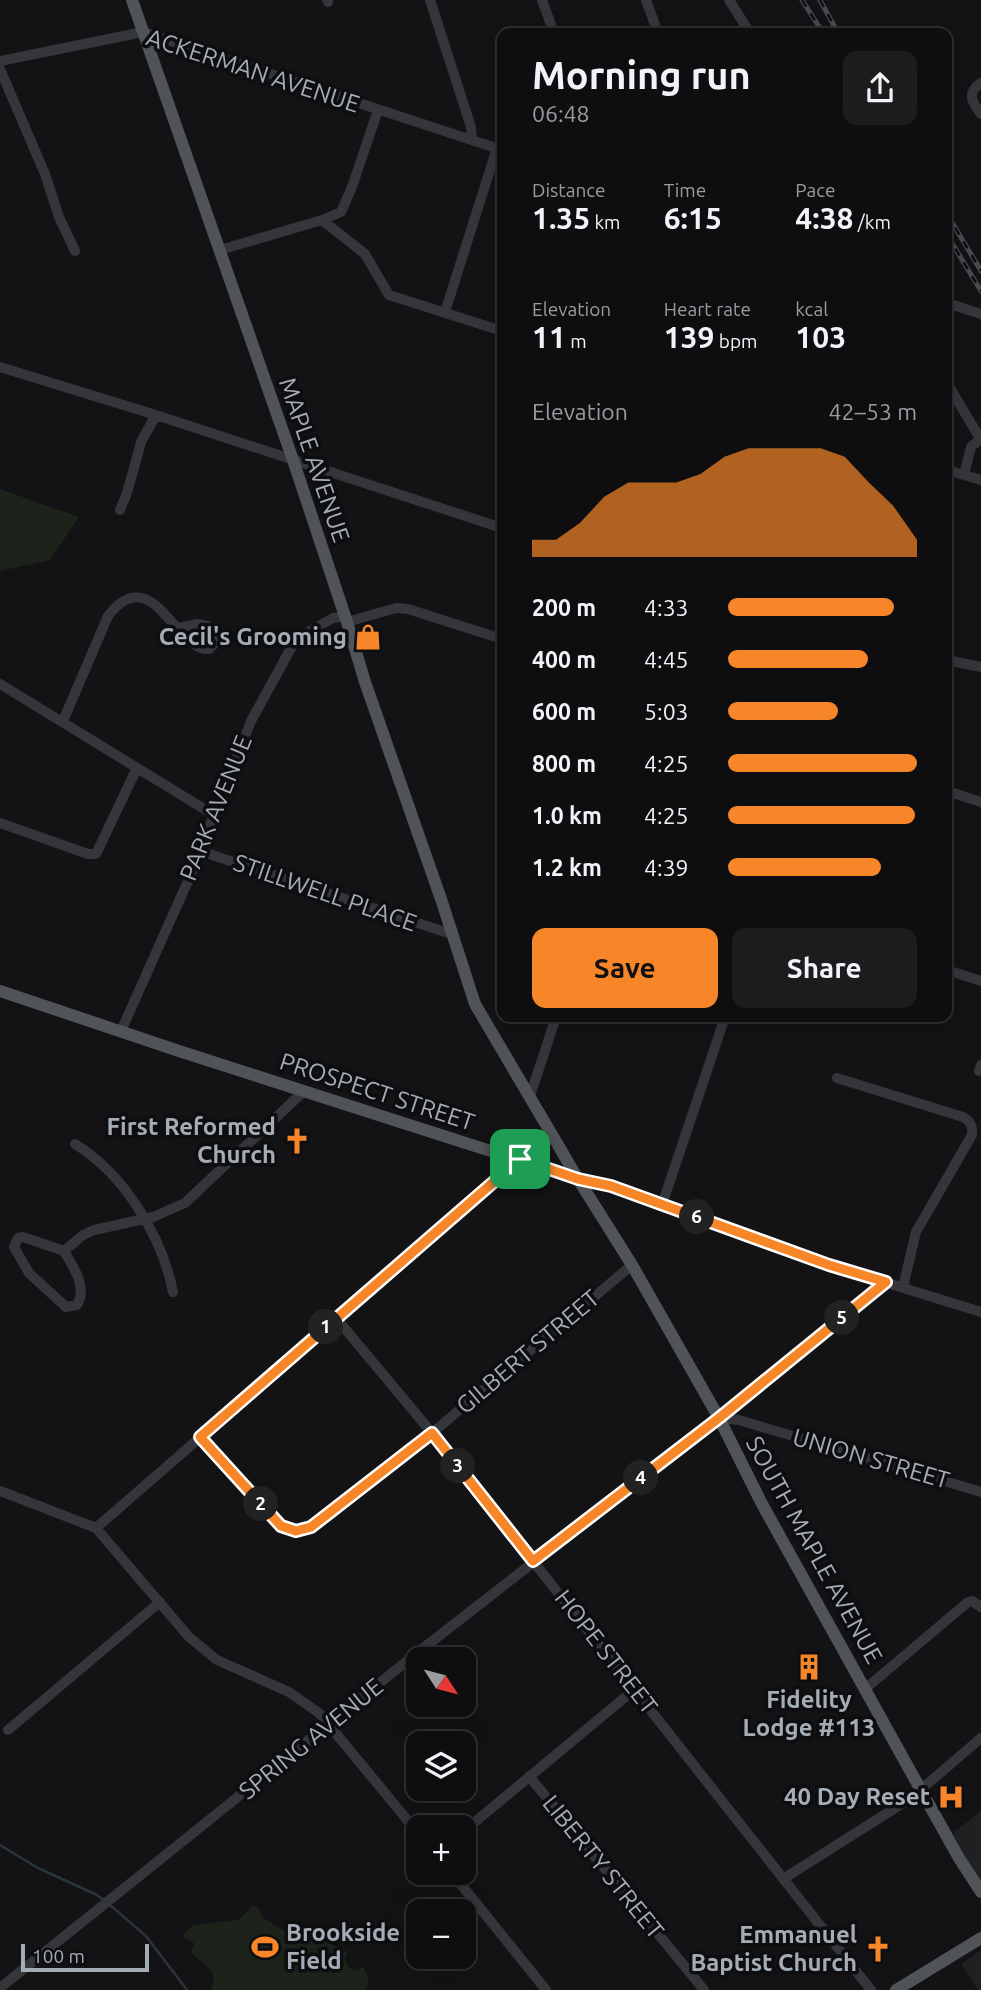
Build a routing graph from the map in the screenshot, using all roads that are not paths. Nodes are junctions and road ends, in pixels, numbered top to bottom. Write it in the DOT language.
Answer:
graph roads {
  1 [pos="132,0"];
  2 [pos="430,0"];
  3 [pos="542,0"];
  4 [pos="646,0"];
  5 [pos="729,0"];
  6 [pos="552,28"];
  7 [pos="656,28"];
  8 [pos="747,28"];
  9 [pos="143,32"];
  10 [pos="0,61"];
  11 [pos="0,69"];
  12 [pos="981,83"];
  13 [pos="378,110"];
  14 [pos="981,114"];
  15 [pos="472,140"];
  16 [pos="497,148"];
  17 [pos="497,155"];
  18 [pos="322,220"];
  19 [pos="220,250"];
  20 [pos="75,251"];
  21 [pos="952,304"];
  22 [pos="981,304"];
  23 [pos="952,305"];
  24 [pos="445,312"];
  25 [pos="981,314"];
  26 [pos="497,329"];
  27 [pos="0,367"];
  28 [pos="952,392"];
  29 [pos="156,415"];
  30 [pos="981,439"];
  31 [pos="293,460"];
  32 [pos="952,471"];
  33 [pos="964,474"];
  34 [pos="981,480"];
  35 [pos="120,510"];
  36 [pos="497,526"];
  37 [pos="346,619"];
  38 [pos="178,628"];
  39 [pos="497,637"];
  40 [pos="952,661"];
  41 [pos="981,667"];
  42 [pos="0,684"];
  43 [pos="63,721"];
  44 [pos="137,768"];
  45 [pos="952,793"];
  46 [pos="981,802"];
  47 [pos="214,816"];
  48 [pos="0,823"];
  49 [pos="200,851"];
  50 [pos="451,934"];
  51 [pos="952,972"];
  52 [pos="981,981"];
  53 [pos="0,991"];
  54 [pos="554,1022"];
  55 [pos="723,1022"];
  56 [pos="121,1031"];
  57 [pos="837,1078"];
  58 [pos="304,1091"];
  59 [pos="530,1096"];
  60 [pos="75,1144"];
  61 [pos="520,1159"];
  62 [pos="578,1179"];
  63 [pos="662,1205"];
  64 [pos="146,1219"];
  65 [pos="64,1251"];
  66 [pos="632,1265"];
  67 [pos="886,1282"];
  68 [pos="903,1287"];
  69 [pos="173,1292"];
  70 [pos="981,1312"];
  71 [pos="336,1318"];
  72 [pos="719,1418"];
  73 [pos="432,1433"];
  74 [pos="200,1437"];
  75 [pos="0,1491"];
  76 [pos="981,1492"];
  77 [pos="96,1528"];
  78 [pos="533,1561"];
  79 [pos="160,1602"];
  80 [pos="981,1607"];
  81 [pos="635,1689"];
  82 [pos="865,1689"];
  83 [pos="329,1724"];
  84 [pos="8,1730"];
  85 [pos="981,1738"];
  86 [pos="529,1776"];
  87 [pos="920,1790"];
  88 [pos="406,1818"];
  89 [pos="476,1821"];
  90 [pos="783,1879"];
  91 [pos="461,1885"];
  92 [pos="981,1892"];
  93 [pos="981,1938"];
  94 [pos="0,1988"];
  95 [pos="546,1990"];
  96 [pos="704,1990"];
  97 [pos="871,1990"];
  98 [pos="896,1990"];
  1 -- 9 [label="main road, MAPLE AVENUE"];
  2 -- 15 [label="street"];
  3 -- 6 [label="street"];
  4 -- 7 [label="street"];
  5 -- 8 [label="street"];
  9 -- 10 [label="street, ACKERMAN AVENUE"];
  9 -- 13 [label="street, ACKERMAN AVENUE"];
  9 -- 19 [label="main road, MAPLE AVENUE"];
  11 -- 20 [label="street"];
  12 -- 14 [label="street"];
  13 -- 15 [label="street, ACKERMAN AVENUE"];
  13 -- 18 [label="street"];
  15 -- 16 [label="street, ACKERMAN AVENUE"];
  17 -- 24 [label="street"];
  18 -- 19 [label="street"];
  18 -- 24 [label="street"];
  19 -- 31 [label="main road, MAPLE AVENUE"];
  21 -- 22 [label="street"];
  23 -- 25 [label="street"];
  24 -- 26 [label="street"];
  27 -- 29 [label="street"];
  28 -- 30 [label="street"];
  29 -- 31 [label="street"];
  29 -- 35 [label="street"];
  30 -- 33 [label="street"];
  31 -- 36 [label="street"];
  31 -- 37 [label="main road, MAPLE AVENUE"];
  32 -- 33 [label="street"];
  33 -- 34 [label="street"];
  37 -- 39 [label="street, PARK AVENUE"];
  37 -- 47 [label="street, PARK AVENUE"];
  37 -- 50 [label="main road, MAPLE AVENUE"];
  38 -- 43 [label="street"];
  40 -- 41 [label="street"];
  42 -- 43 [label="street"];
  43 -- 44 [label="street"];
  44 -- 47 [label="street"];
  44 -- 48 [label="street"];
  45 -- 46 [label="street"];
  47 -- 49 [label="street, PARK AVENUE"];
  49 -- 50 [label="street, STILLWELL PLACE"];
  49 -- 56 [label="street, PARK AVENUE"];
  50 -- 59 [label="main road, SOUTH MAPLE AVENUE"];
  51 -- 52 [label="street"];
  53 -- 56 [label="main road, PROSPECT STREET"];
  54 -- 59 [label="street"];
  55 -- 63 [label="street"];
  56 -- 58 [label="main road, PROSPECT STREET"];
  57 -- 68 [label="street"];
  58 -- 61 [label="main road, PROSPECT STREET"];
  58 -- 64 [label="street"];
  59 -- 62 [label="main road, SOUTH MAPLE AVENUE"];
  60 -- 64 [label="street"];
  61 -- 62 [label="main road, PROSPECT STREET"];
  61 -- 71 [label="street"];
  62 -- 63 [label="street, PROSPECT STREET"];
  62 -- 66 [label="main road, SOUTH MAPLE AVENUE"];
  63 -- 67 [label="street, PROSPECT STREET"];
  64 -- 65 [label="street"];
  64 -- 69 [label="street"];
  65 -- 65 [label="street"];
  66 -- 72 [label="main road, SOUTH MAPLE AVENUE"];
  66 -- 73 [label="street, GILBERT STREET"];
  67 -- 68 [label="street, PROSPECT STREET"];
  67 -- 72 [label="street, SPRING AVENUE"];
  68 -- 70 [label="street, PROSPECT STREET"];
  71 -- 73 [label="street, HOPE STREET"];
  71 -- 74 [label="street"];
  72 -- 76 [label="street, UNION STREET"];
  72 -- 78 [label="street, SPRING AVENUE"];
  72 -- 82 [label="main road, SOUTH MAPLE AVENUE"];
  73 -- 74 [label="street, GILBERT STREET"];
  73 -- 78 [label="street, HOPE STREET"];
  74 -- 77 [label="street"];
  75 -- 77 [label="street"];
  77 -- 79 [label="street"];
  78 -- 81 [label="street, HOPE STREET"];
  78 -- 83 [label="street, SPRING AVENUE"];
  79 -- 83 [label="street"];
  79 -- 84 [label="street"];
  80 -- 82 [label="street"];
  81 -- 86 [label="street"];
  81 -- 90 [label="street, HOPE STREET"];
  82 -- 87 [label="main road, SOUTH MAPLE AVENUE"];
  83 -- 88 [label="street"];
  83 -- 94 [label="street, SPRING AVENUE"];
  85 -- 87 [label="street"];
  86 -- 89 [label="street"];
  86 -- 96 [label="street, LIBERTY STREET"];
  87 -- 90 [label="street"];
  87 -- 92 [label="main road, SOUTH MAPLE AVENUE"];
  90 -- 97 [label="street, HOPE STREET"];
  91 -- 95 [label="street"];
  93 -- 98 [label="main road"];
}
